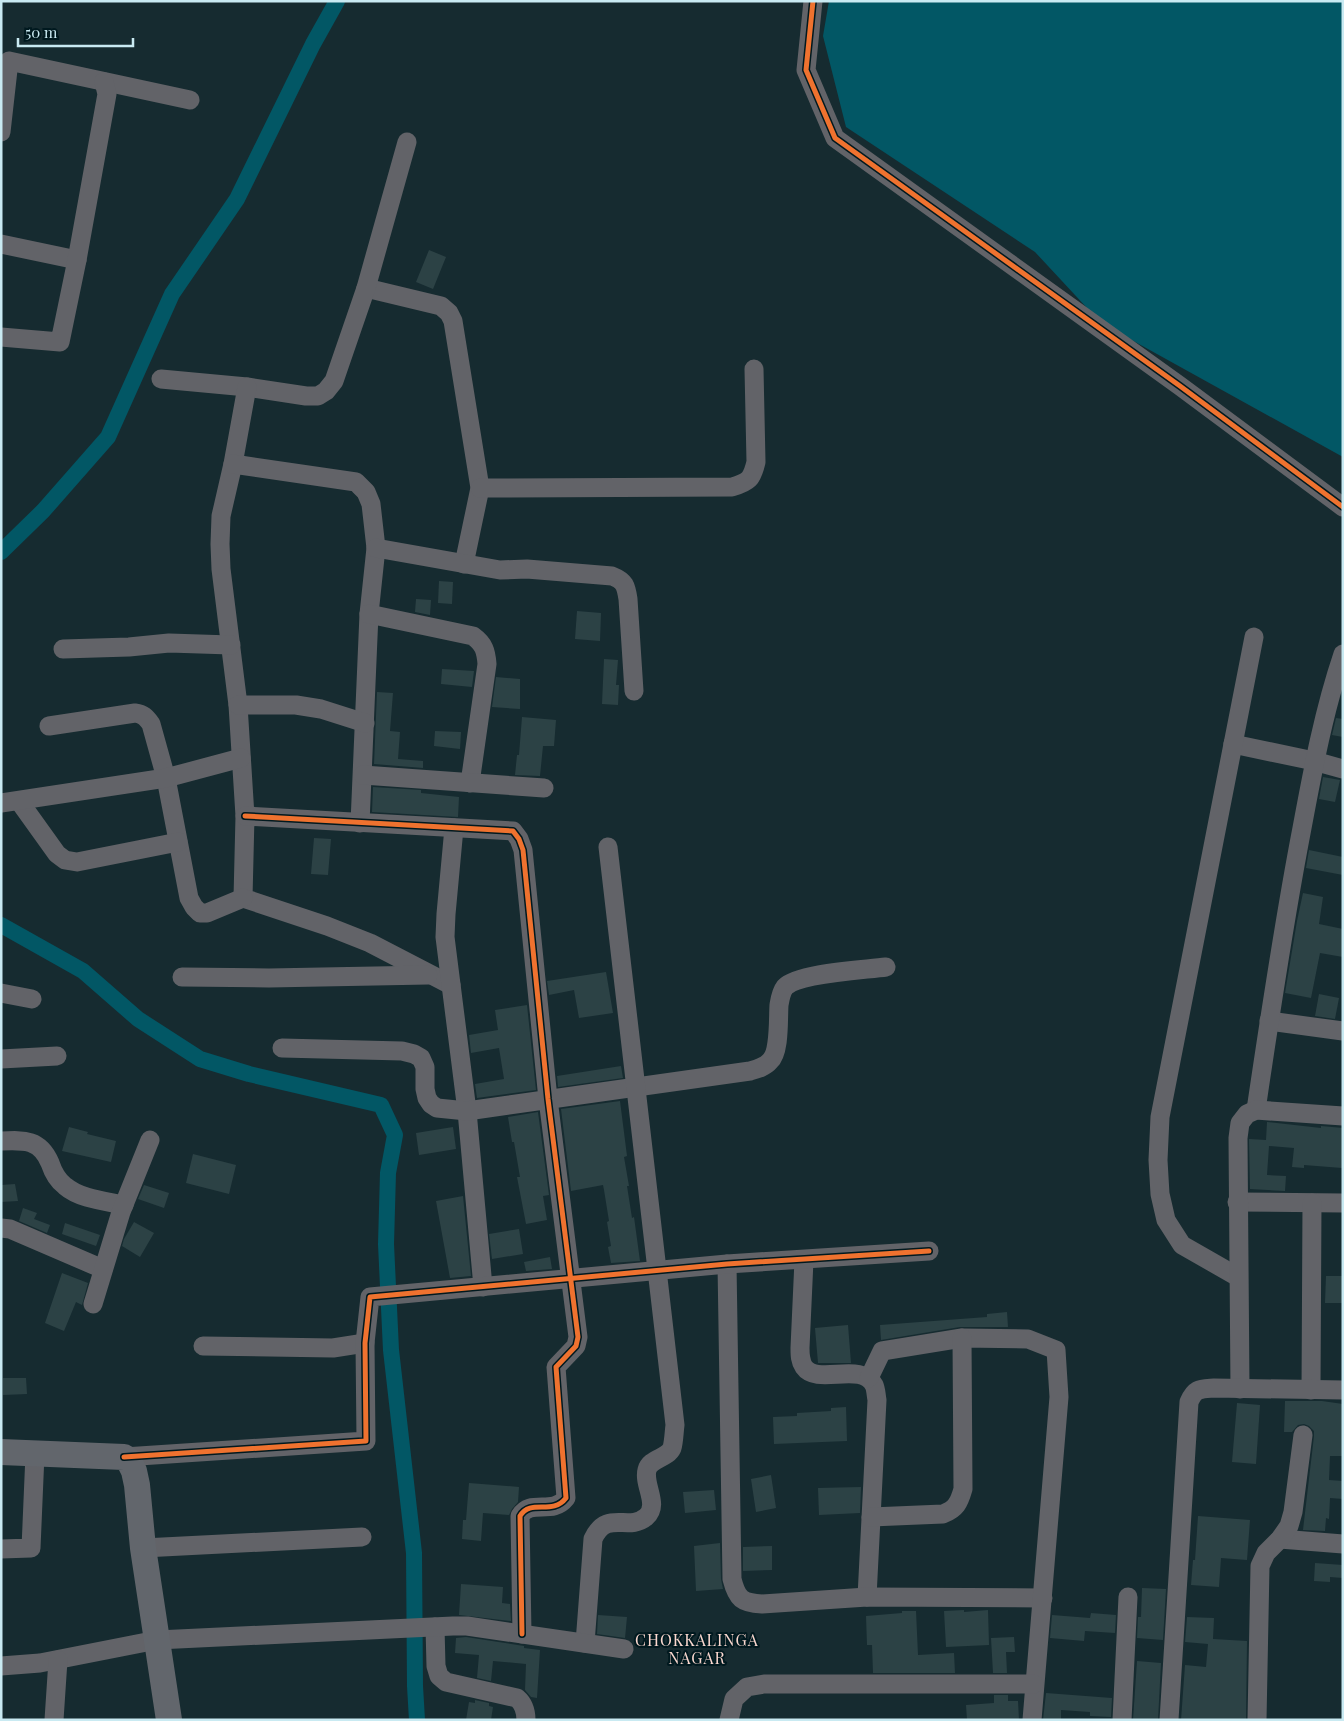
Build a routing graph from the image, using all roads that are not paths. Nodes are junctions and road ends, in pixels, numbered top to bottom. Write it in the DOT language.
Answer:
graph roads {
  1 [pos="813,1"];
  2 [pos="104,82"];
  3 [pos="190,100"];
  4 [pos="1,132"];
  5 [pos="407,142"];
  6 [pos="1,244"];
  7 [pos="77,260"];
  8 [pos="366,288"];
  9 [pos="1,337"];
  10 [pos="754,369"];
  11 [pos="161,379"];
  12 [pos="246,387"];
  13 [pos="233,464"];
  14 [pos="480,488"];
  15 [pos="1343,507"];
  16 [pos="376,548"];
  17 [pos="464,564"];
  18 [pos="369,614"];
  19 [pos="1254,637"];
  20 [pos="231,645"];
  21 [pos="63,649"];
  22 [pos="1343,654"];
  23 [pos="634,691"];
  24 [pos="238,705"];
  25 [pos="365,723"];
  26 [pos="49,726"];
  27 [pos="1234,744"];
  28 [pos="241,758"];
  29 [pos="1314,761"];
  30 [pos="1343,769"];
  31 [pos="363,775"];
  32 [pos="166,778"];
  33 [pos="470,783"];
  34 [pos="544,788"];
  35 [pos="10,802"];
  36 [pos="245,816"];
  37 [pos="360,823"];
  38 [pos="454,828"];
  39 [pos="178,842"];
  40 [pos="608,847"];
  41 [pos="243,898"];
  42 [pos="886,967"];
  43 [pos="431,975"];
  44 [pos="182,977"];
  45 [pos="451,985"];
  46 [pos="1,993"];
  47 [pos="32,999"];
  48 [pos="1269,1021"];
  49 [pos="1343,1031"];
  50 [pos="282,1048"];
  51 [pos="58,1056"];
  52 [pos="1,1059"];
  53 [pos="636,1088"];
  54 [pos="548,1099"];
  55 [pos="1256,1110"];
  56 [pos="468,1111"];
  57 [pos="1343,1116"];
  58 [pos="150,1140"];
  59 [pos="1,1141"];
  60 [pos="1237,1202"];
  61 [pos="1312,1202"];
  62 [pos="1343,1203"];
  63 [pos="124,1205"];
  64 [pos="1,1228"];
  65 [pos="929,1251"];
  66 [pos="804,1260"];
  67 [pos="727,1264"];
  68 [pos="103,1269"];
  69 [pos="657,1272"];
  70 [pos="1238,1277"];
  71 [pos="571,1279"];
  72 [pos="484,1287"];
  73 [pos="93,1304"];
  74 [pos="962,1338"];
  75 [pos="365,1343"];
  76 [pos="203,1346"];
  77 [pos="869,1378"];
  78 [pos="1240,1388"];
  79 [pos="1310,1390"];
  80 [pos="1343,1390"];
  81 [pos="1303,1435"];
  82 [pos="1,1452"];
  83 [pos="35,1454"];
  84 [pos="124,1457"];
  85 [pos="871,1517"];
  86 [pos="362,1537"];
  87 [pos="1280,1539"];
  88 [pos="1343,1544"];
  89 [pos="143,1548"];
  90 [pos="1,1549"];
  91 [pos="867,1597"];
  92 [pos="1128,1597"];
  93 [pos="1043,1598"];
  94 [pos="422,1628"];
  95 [pos="522,1634"];
  96 [pos="157,1640"];
  97 [pos="585,1643"];
  98 [pos="624,1649"];
  99 [pos="58,1660"];
  100 [pos="1,1666"];
  101 [pos="1034,1684"];
  102 [pos="54,1720"];
  103 [pos="169,1720"];
  104 [pos="526,1720"];
  105 [pos="729,1720"];
  106 [pos="1032,1720"];
  107 [pos="1122,1720"];
  108 [pos="1169,1720"];
  109 [pos="1257,1720"];
  1 -- 15 [label="street"];
  2 -- 3 [label="street"];
  2 -- 4 [label="street"];
  2 -- 7 [label="street"];
  5 -- 8 [label="street"];
  6 -- 7 [label="street"];
  7 -- 9 [label="street"];
  8 -- 12 [label="street"];
  8 -- 14 [label="street"];
  10 -- 14 [label="street"];
  11 -- 12 [label="street"];
  12 -- 13 [label="street"];
  13 -- 16 [label="street"];
  13 -- 20 [label="street"];
  14 -- 17 [label="street"];
  16 -- 17 [label="street"];
  16 -- 18 [label="street"];
  17 -- 23 [label="street"];
  18 -- 25 [label="street"];
  18 -- 33 [label="street"];
  19 -- 27 [label="street"];
  20 -- 21 [label="street"];
  20 -- 24 [label="street"];
  22 -- 29 [label="street"];
  24 -- 25 [label="street"];
  24 -- 28 [label="street"];
  25 -- 31 [label="street"];
  26 -- 32 [label="street"];
  27 -- 29 [label="street"];
  27 -- 70 [label="street"];
  28 -- 32 [label="street"];
  28 -- 36 [label="street"];
  29 -- 30 [label="street"];
  29 -- 48 [label="street"];
  31 -- 33 [label="street"];
  31 -- 37 [label="street"];
  32 -- 35 [label="street"];
  32 -- 39 [label="street"];
  33 -- 34 [label="street"];
  35 -- 39 [label="street"];
  36 -- 37 [label="street"];
  36 -- 41 [label="street"];
  37 -- 38 [label="street"];
  38 -- 45 [label="street"];
  38 -- 54 [label="street"];
  39 -- 41 [label="street"];
  40 -- 53 [label="street"];
  41 -- 43 [label="street"];
  42 -- 53 [label="street"];
  43 -- 44 [label="street"];
  43 -- 45 [label="street"];
  45 -- 56 [label="street"];
  46 -- 47 [label="street"];
  48 -- 49 [label="street"];
  48 -- 55 [label="street"];
  50 -- 56 [label="street"];
  51 -- 52 [label="street"];
  53 -- 54 [label="street"];
  53 -- 69 [label="street"];
  54 -- 56 [label="street"];
  54 -- 71 [label="street"];
  55 -- 57 [label="street"];
  55 -- 60 [label="street"];
  56 -- 72 [label="street"];
  58 -- 63 [label="street"];
  59 -- 63 [label="street"];
  60 -- 61 [label="street"];
  60 -- 70 [label="street"];
  61 -- 62 [label="street"];
  61 -- 79 [label="street"];
  63 -- 68 [label="street"];
  64 -- 68 [label="street"];
  65 -- 66 [label="street"];
  66 -- 67 [label="street"];
  66 -- 77 [label="street"];
  67 -- 69 [label="street"];
  67 -- 91 [label="street"];
  68 -- 73 [label="street"];
  69 -- 71 [label="street"];
  69 -- 97 [label="street"];
  70 -- 78 [label="street"];
  71 -- 72 [label="street"];
  71 -- 95 [label="street"];
  72 -- 75 [label="street"];
  74 -- 77 [label="street"];
  74 -- 85 [label="street"];
  74 -- 93 [label="street"];
  75 -- 76 [label="street"];
  75 -- 84 [label="street"];
  77 -- 85 [label="street"];
  78 -- 79 [label="street"];
  78 -- 108 [label="street"];
  79 -- 80 [label="street"];
  81 -- 87 [label="street"];
  82 -- 83 [label="main road"];
  83 -- 84 [label="main road"];
  83 -- 90 [label="street"];
  84 -- 89 [label="main road"];
  85 -- 91 [label="street"];
  86 -- 89 [label="street"];
  87 -- 88 [label="street"];
  87 -- 109 [label="street"];
  89 -- 96 [label="main road"];
  91 -- 93 [label="street"];
  92 -- 107 [label="street"];
  93 -- 101 [label="street"];
  94 -- 95 [label="street"];
  94 -- 96 [label="street"];
  94 -- 104 [label="street"];
  95 -- 97 [label="street"];
  96 -- 99 [label="street"];
  96 -- 103 [label="main road"];
  97 -- 98 [label="street"];
  99 -- 100 [label="street"];
  99 -- 102 [label="street"];
  101 -- 105 [label="street"];
  101 -- 106 [label="street"];
}
